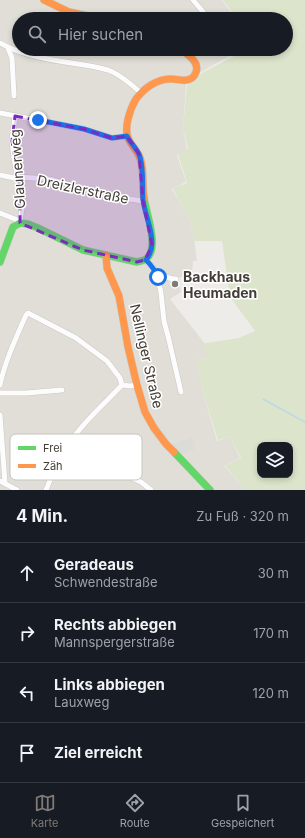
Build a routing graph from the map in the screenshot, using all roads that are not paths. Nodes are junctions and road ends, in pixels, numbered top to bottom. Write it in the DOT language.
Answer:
graph roads {
  1 [pos="44,0"];
  2 [pos="193,0"];
  3 [pos="69,12"];
  4 [pos="202,12"];
  5 [pos="0,43"];
  6 [pos="8,48"];
  7 [pos="12,49"];
  8 [pos="36,56"];
  9 [pos="189,56"];
  10 [pos="141,93"];
  11 [pos="14,96"];
  12 [pos="0,113"];
  13 [pos="15,116"];
  14 [pos="127,136"];
  15 [pos="0,175"];
  16 [pos="19,177"];
  17 [pos="144,201"];
  18 [pos="0,213"];
  19 [pos="20,223"];
  20 [pos="106,255"];
  21 [pos="146,260"];
  22 [pos="0,262"];
  23 [pos="155,271"];
  24 [pos="176,279"];
  25 [pos="0,385"];
  26 [pos="122,385"];
  27 [pos="137,386"];
  28 [pos="62,390"];
  29 [pos="181,392"];
  30 [pos="0,393"];
  31 [pos="0,415"];
  32 [pos="76,434"];
  33 [pos="50,480"];
  34 [pos="136,480"];
  35 [pos="2,482"];
  36 [pos="17,490"];
  37 [pos="46,490"];
  38 [pos="151,490"];
  39 [pos="210,490"];
  1 -- 3 [label="street"];
  2 -- 4 [label="street"];
  5 -- 6 [label="street"];
  6 -- 7 [label="street"];
  6 -- 11 [label="street"];
  8 -- 10 [label="street"];
  9 -- 10 [label="street"];
  10 -- 14 [label="street"];
  12 -- 13 [label="street"];
  13 -- 14 [label="street"];
  13 -- 16 [label="street, Glaunerweg"];
  14 -- 17 [label="street"];
  15 -- 16 [label="street, Dreizlerstraße"];
  16 -- 17 [label="street, Dreizlerstraße"];
  16 -- 19 [label="street, Glaunerweg"];
  17 -- 21 [label="street"];
  18 -- 19 [label="street"];
  19 -- 20 [label="street"];
  19 -- 22 [label="street"];
  20 -- 21 [label="street"];
  20 -- 27 [label="street, Nellinger Straße"];
  21 -- 23 [label="street"];
  23 -- 24 [label="street"];
  23 -- 29 [label="street"];
  25 -- 26 [label="street"];
  26 -- 27 [label="street"];
  26 -- 32 [label="street"];
  27 -- 39 [label="street, Nellinger Straße"];
  28 -- 30 [label="street"];
  31 -- 35 [label="street"];
  33 -- 37 [label="street"];
  34 -- 38 [label="street"];
  35 -- 36 [label="street"];
}
